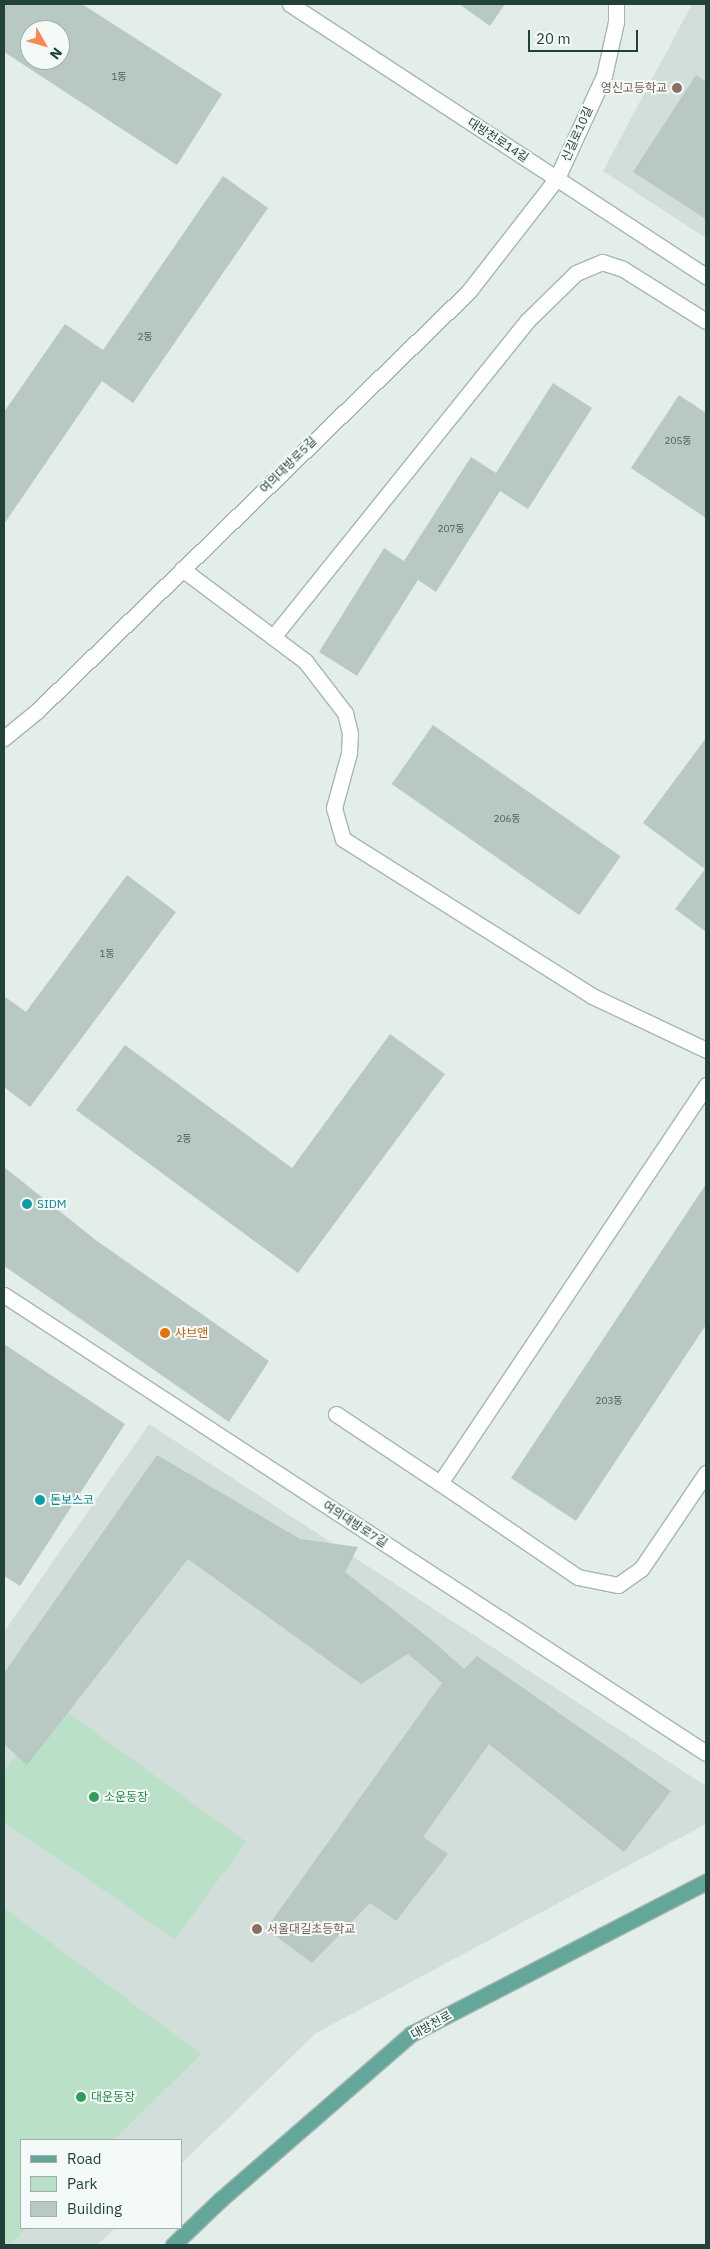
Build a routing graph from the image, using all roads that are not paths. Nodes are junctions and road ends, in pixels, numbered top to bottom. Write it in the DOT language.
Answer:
graph roads {
  1 [pos="290,4"];
  2 [pos="616,4"];
  3 [pos="557,178"];
  4 [pos="706,276"];
  5 [pos="706,321"];
  6 [pos="182,569"];
  7 [pos="273,637"];
  8 [pos="4,738"];
  9 [pos="706,1050"];
  10 [pos="706,1085"];
  11 [pos="4,1295"];
  12 [pos="336,1414"];
  13 [pos="706,1473"];
  14 [pos="440,1483"];
  15 [pos="706,1753"];
  16 [pos="706,1882"];
  17 [pos="174,2245"];
  1 -- 3 [label="street, 대방천로14길"];
  2 -- 3 [label="street, 신길로10길"];
  3 -- 4 [label="street, 대방천로14길"];
  3 -- 6 [label="street, 여의대방로5길"];
  5 -- 7 [label="street"];
  6 -- 7 [label="street"];
  6 -- 8 [label="street, 여의대방로5길"];
  7 -- 9 [label="street"];
  10 -- 14 [label="street"];
  11 -- 15 [label="street, 여의대방로7길"];
  12 -- 14 [label="street"];
  13 -- 14 [label="street"];
  16 -- 17 [label="main road, 대방천로"];
}
